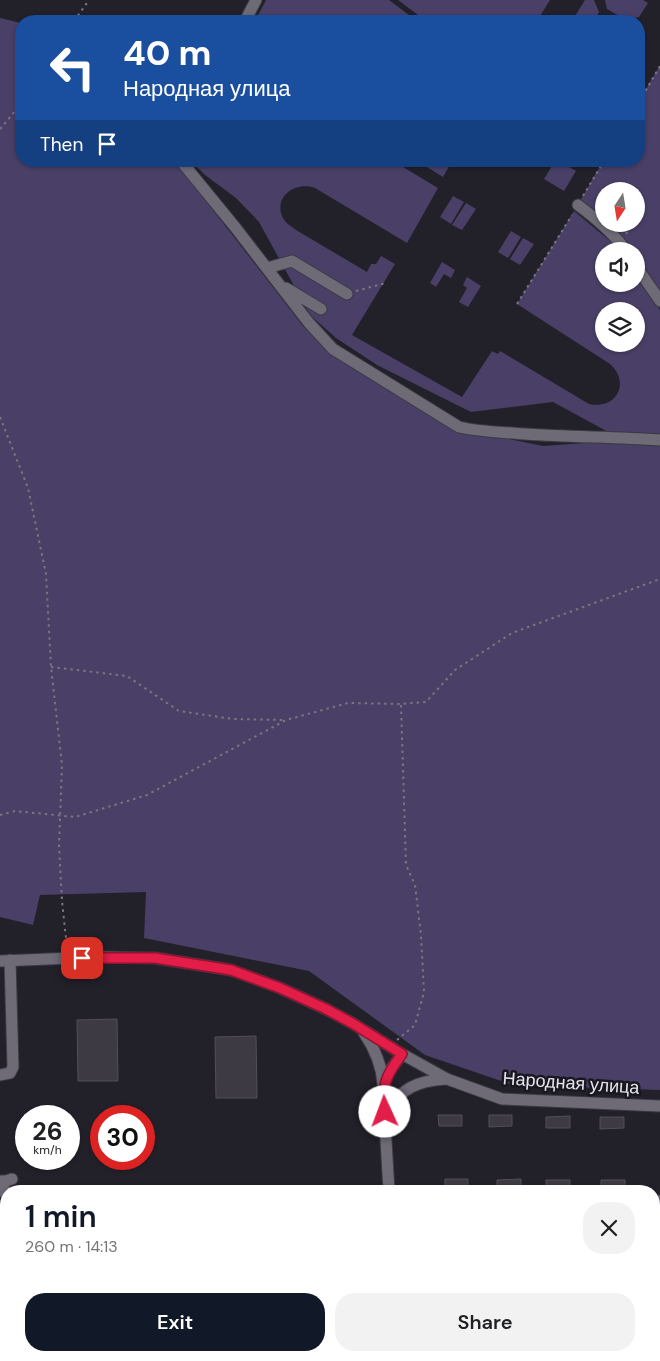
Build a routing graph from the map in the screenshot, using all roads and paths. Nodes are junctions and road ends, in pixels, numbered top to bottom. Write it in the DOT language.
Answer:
graph roads {
  1 [pos="88,0"];
  2 [pos="256,0"];
  3 [pos="78,15"];
  4 [pos="248,15"];
  5 [pos="660,66"];
  6 [pos="645,92"];
  7 [pos="15,111"];
  8 [pos="0,129"];
  9 [pos="187,167"];
  10 [pos="600,167"];
  11 [pos="578,205"];
  12 [pos="620,242"];
  13 [pos="267,268"];
  14 [pos="645,279"];
  15 [pos="386,283"];
  16 [pos="280,285"];
  17 [pos="346,294"];
  18 [pos="660,301"];
  19 [pos="517,304"];
  20 [pos="321,309"];
  21 [pos="0,417"];
  22 [pos="660,440"];
  23 [pos="660,579"];
  24 [pos="51,666"];
  25 [pos="401,704"];
  26 [pos="286,720"];
  27 [pos="0,815"];
  28 [pos="61,815"];
  29 [pos="68,958"];
  30 [pos="5,961"];
  31 [pos="360,1028"];
  32 [pos="389,1047"];
  33 [pos="402,1054"];
  34 [pos="0,1075"];
  35 [pos="447,1080"];
  36 [pos="383,1090"];
  37 [pos="660,1106"];
  38 [pos="385,1112"];
  39 [pos="12,1179"];
  40 [pos="0,1181"];
  41 [pos="389,1185"];
  1 -- 3 [label="path"];
  2 -- 4 [label="street"];
  5 -- 6 [label="path"];
  7 -- 8 [label="path"];
  9 -- 13 [label="street"];
  10 -- 11 [label="path"];
  11 -- 12 [label="street"];
  11 -- 19 [label="path"];
  13 -- 16 [label="street"];
  13 -- 17 [label="street"];
  14 -- 18 [label="street"];
  15 -- 17 [label="path"];
  16 -- 20 [label="street"];
  16 -- 22 [label="street"];
  21 -- 24 [label="path"];
  23 -- 25 [label="path"];
  24 -- 26 [label="path"];
  24 -- 28 [label="path"];
  25 -- 26 [label="path"];
  25 -- 32 [label="path"];
  26 -- 28 [label="path"];
  27 -- 28 [label="path"];
  28 -- 29 [label="path"];
  29 -- 30 [label="street, Народная улица"];
  29 -- 31 [label="street, Народная улица"];
  30 -- 34 [label="street"];
  31 -- 32 [label="street, Народная улица"];
  31 -- 36 [label="street"];
  32 -- 33 [label="street, Народная улица"];
  33 -- 35 [label="street, Народная улица"];
  33 -- 36 [label="street"];
  35 -- 37 [label="street, Народная улица"];
  35 -- 38 [label="street"];
  36 -- 38 [label="street"];
  38 -- 41 [label="street"];
  39 -- 40 [label="street"];
}
